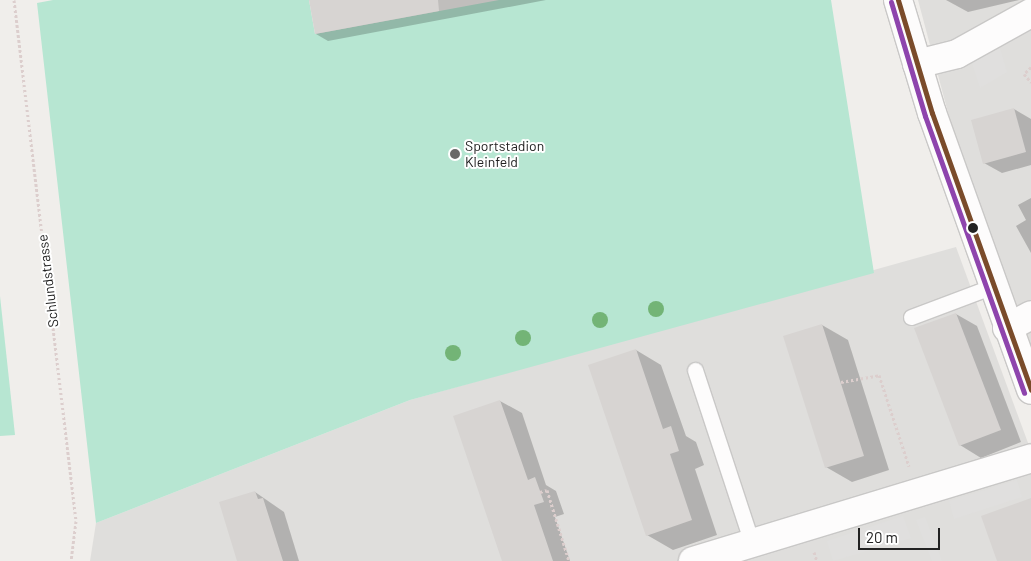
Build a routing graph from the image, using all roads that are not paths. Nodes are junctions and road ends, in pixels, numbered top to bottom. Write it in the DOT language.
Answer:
graph roads {
  1 [pos="898,0"];
  2 [pos="1031,13"];
  3 [pos="917,64"];
  4 [pos="992,286"];
  5 [pos="1031,315"];
  6 [pos="911,317"];
  7 [pos="1007,328"];
  8 [pos="695,370"];
  9 [pos="1031,390"];
  10 [pos="1031,458"];
  11 [pos="752,543"];
  12 [pos="693,561"];
  1 -- 3 [label="street"];
  2 -- 3 [label="street"];
  3 -- 4 [label="street"];
  4 -- 6 [label="lane"];
  4 -- 7 [label="street"];
  5 -- 7 [label="street"];
  7 -- 9 [label="street"];
  8 -- 11 [label="lane"];
  10 -- 11 [label="street"];
  11 -- 12 [label="street"];
}
